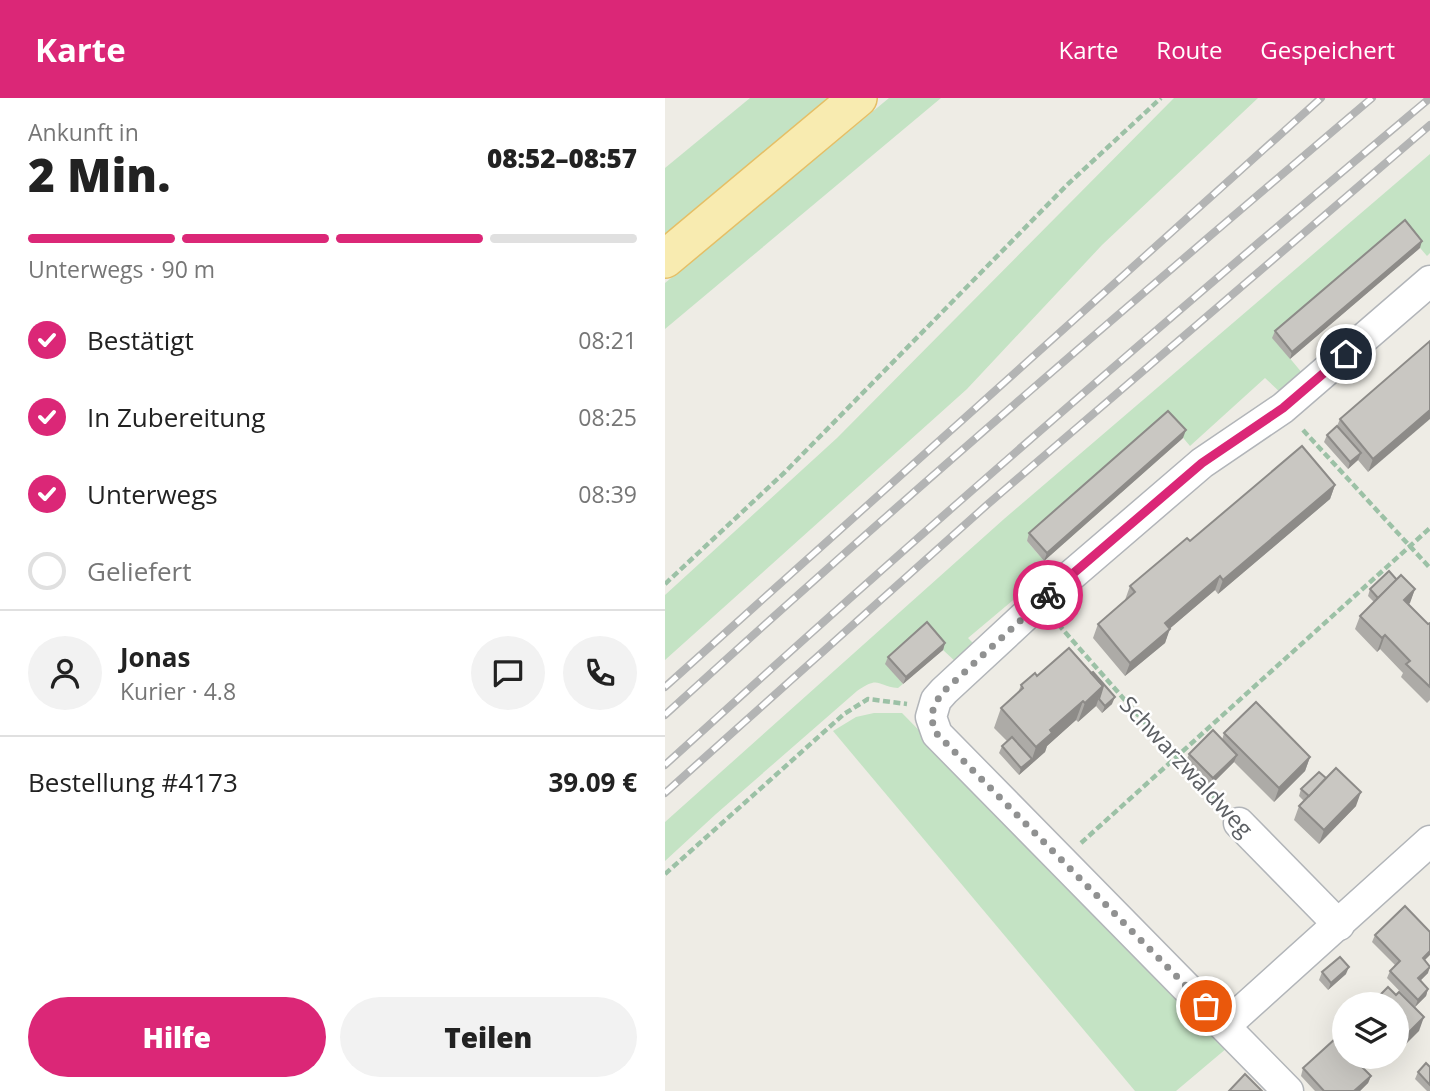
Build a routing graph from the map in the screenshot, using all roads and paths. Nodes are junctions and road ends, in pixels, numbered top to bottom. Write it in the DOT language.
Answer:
graph roads {
  1 [pos="858,98"];
  2 [pos="1161,98"];
  3 [pos="665,259"];
  4 [pos="1430,281"];
  5 [pos="1283,408"];
  6 [pos="1430,528"];
  7 [pos="1410,546"];
  8 [pos="1430,568"];
  9 [pos="665,584"];
  10 [pos="1039,603"];
  11 [pos="935,721"];
  12 [pos="1175,757"];
  13 [pos="1239,823"];
  14 [pos="1430,842"];
  15 [pos="1063,860"];
  16 [pos="665,874"];
  17 [pos="1339,925"];
  18 [pos="1226,1025"];
  19 [pos="1288,1091"];
  1 -- 3 [label="main road"];
  2 -- 9 [label="path"];
  4 -- 5 [label="street"];
  5 -- 7 [label="path"];
  5 -- 10 [label="street"];
  6 -- 7 [label="path"];
  7 -- 8 [label="path"];
  7 -- 12 [label="path"];
  10 -- 11 [label="street"];
  10 -- 12 [label="path, Schwarzwaldweg"];
  11 -- 15 [label="street"];
  11 -- 16 [label="path"];
  12 -- 13 [label="path, Schwarzwaldweg"];
  12 -- 15 [label="path"];
  13 -- 17 [label="street, Schwarzwaldweg"];
  14 -- 17 [label="street"];
  15 -- 18 [label="street"];
  17 -- 18 [label="street"];
  18 -- 19 [label="street"];
}
